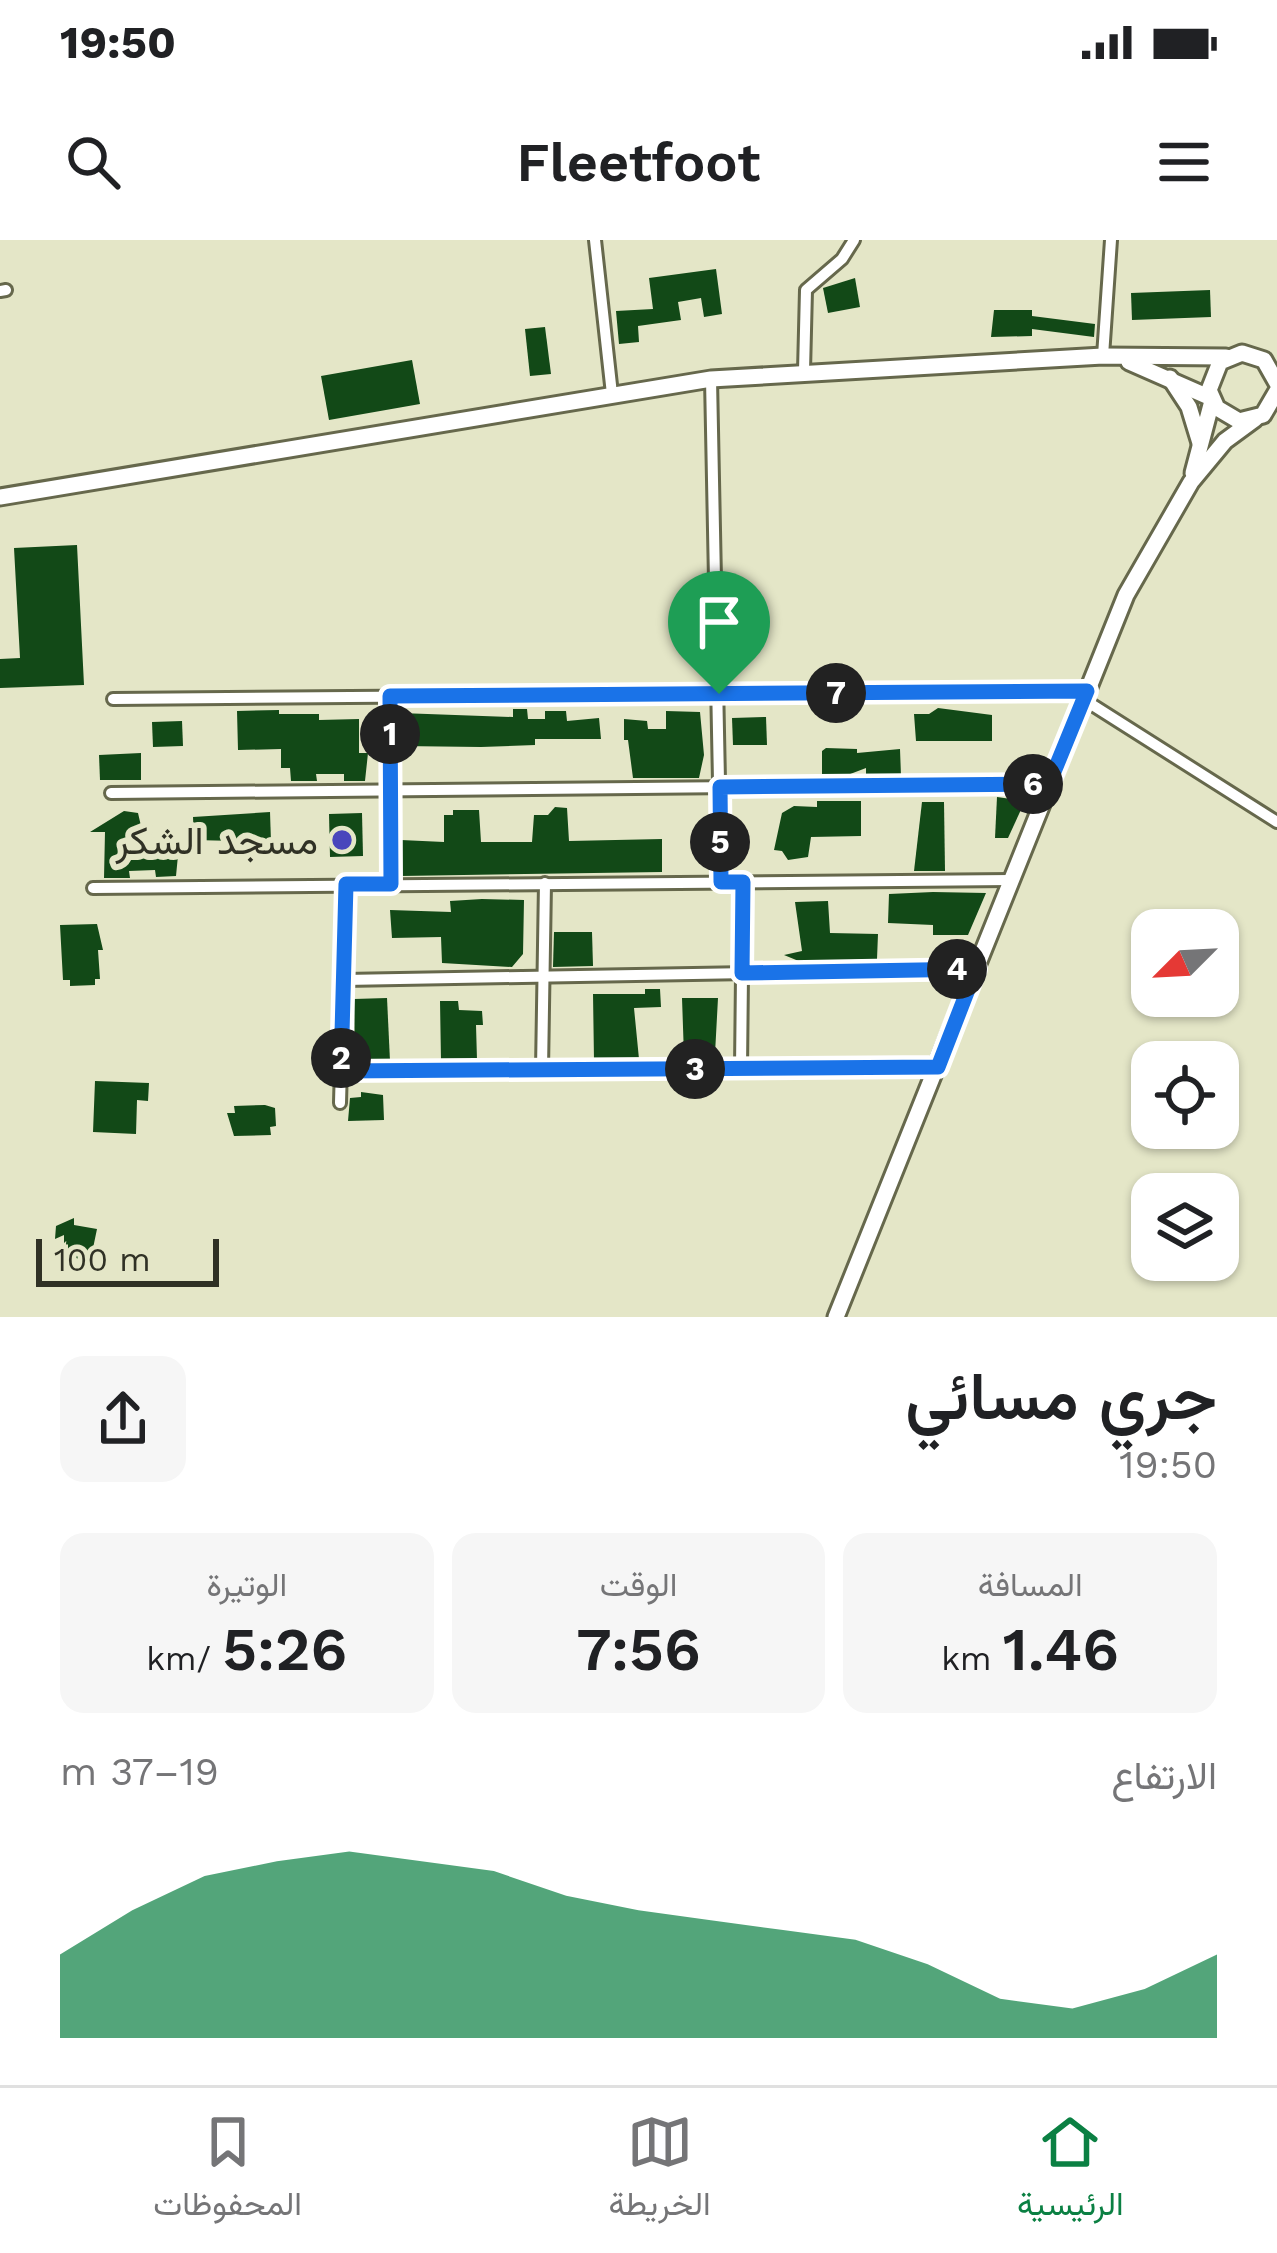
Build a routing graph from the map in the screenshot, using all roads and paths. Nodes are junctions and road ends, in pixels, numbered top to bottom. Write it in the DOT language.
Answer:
graph roads {
  1 [pos="595,240"];
  2 [pos="854,240"];
  3 [pos="1111,240"];
  4 [pos="1277,354"];
  5 [pos="1102,356"];
  6 [pos="1258,356"];
  7 [pos="1226,357"];
  8 [pos="804,371"];
  9 [pos="1168,376"];
  10 [pos="711,380"];
  11 [pos="612,394"];
  12 [pos="1276,394"];
  13 [pos="1212,399"];
  14 [pos="1256,419"];
  15 [pos="1201,445"];
  16 [pos="1191,482"];
  17 [pos="0,497"];
  18 [pos="719,694"];
  19 [pos="1085,695"];
  20 [pos="390,696"];
  21 [pos="112,699"];
  22 [pos="1049,784"];
  23 [pos="720,787"];
  24 [pos="389,790"];
  25 [pos="110,793"];
  26 [pos="1277,822"];
  27 [pos="1011,880"];
  28 [pos="721,882"];
  29 [pos="743,882"];
  30 [pos="545,883"];
  31 [pos="346,884"];
  32 [pos="391,884"];
  33 [pos="93,888"];
  34 [pos="976,969"];
  35 [pos="742,973"];
  36 [pos="545,976"];
  37 [pos="344,980"];
  38 [pos="938,1067"];
  39 [pos="741,1068"];
  40 [pos="542,1070"];
  41 [pos="341,1071"];
  42 [pos="340,1103"];
  43 [pos="836,1317"];
  1 -- 11 [label="street"];
  2 -- 8 [label="street"];
  3 -- 5 [label="street"];
  4 -- 6 [label="main road"];
  5 -- 7 [label="main road"];
  5 -- 8 [label="main road"];
  5 -- 9 [label="main road"];
  6 -- 7 [label="main road"];
  6 -- 12 [label="main road"];
  7 -- 13 [label="main road"];
  8 -- 10 [label="main road"];
  9 -- 13 [label="main road"];
  9 -- 15 [label="main road"];
  10 -- 11 [label="main road"];
  10 -- 18 [label="street"];
  11 -- 17 [label="main road"];
  12 -- 14 [label="main road"];
  13 -- 14 [label="main road"];
  13 -- 15 [label="main road"];
  14 -- 16 [label="main road"];
  15 -- 16 [label="main road"];
  16 -- 19 [label="main road"];
  18 -- 19 [label="street"];
  18 -- 20 [label="street"];
  18 -- 23 [label="street"];
  19 -- 22 [label="main road"];
  19 -- 26 [label="street"];
  20 -- 21 [label="street"];
  20 -- 24 [label="street"];
  22 -- 23 [label="street"];
  22 -- 27 [label="main road"];
  23 -- 24 [label="street"];
  23 -- 28 [label="street"];
  24 -- 25 [label="street"];
  24 -- 32 [label="street"];
  27 -- 29 [label="street"];
  27 -- 34 [label="main road"];
  28 -- 29 [label="street"];
  28 -- 30 [label="street"];
  29 -- 35 [label="street"];
  30 -- 32 [label="street"];
  30 -- 36 [label="street"];
  31 -- 32 [label="street"];
  31 -- 33 [label="street"];
  31 -- 37 [label="street"];
  34 -- 35 [label="street"];
  34 -- 38 [label="main road"];
  35 -- 36 [label="street"];
  35 -- 39 [label="street"];
  36 -- 37 [label="street"];
  36 -- 40 [label="street"];
  37 -- 41 [label="street"];
  38 -- 39 [label="street"];
  38 -- 43 [label="main road"];
  39 -- 40 [label="street"];
  40 -- 41 [label="street"];
  41 -- 42 [label="street"];
}
